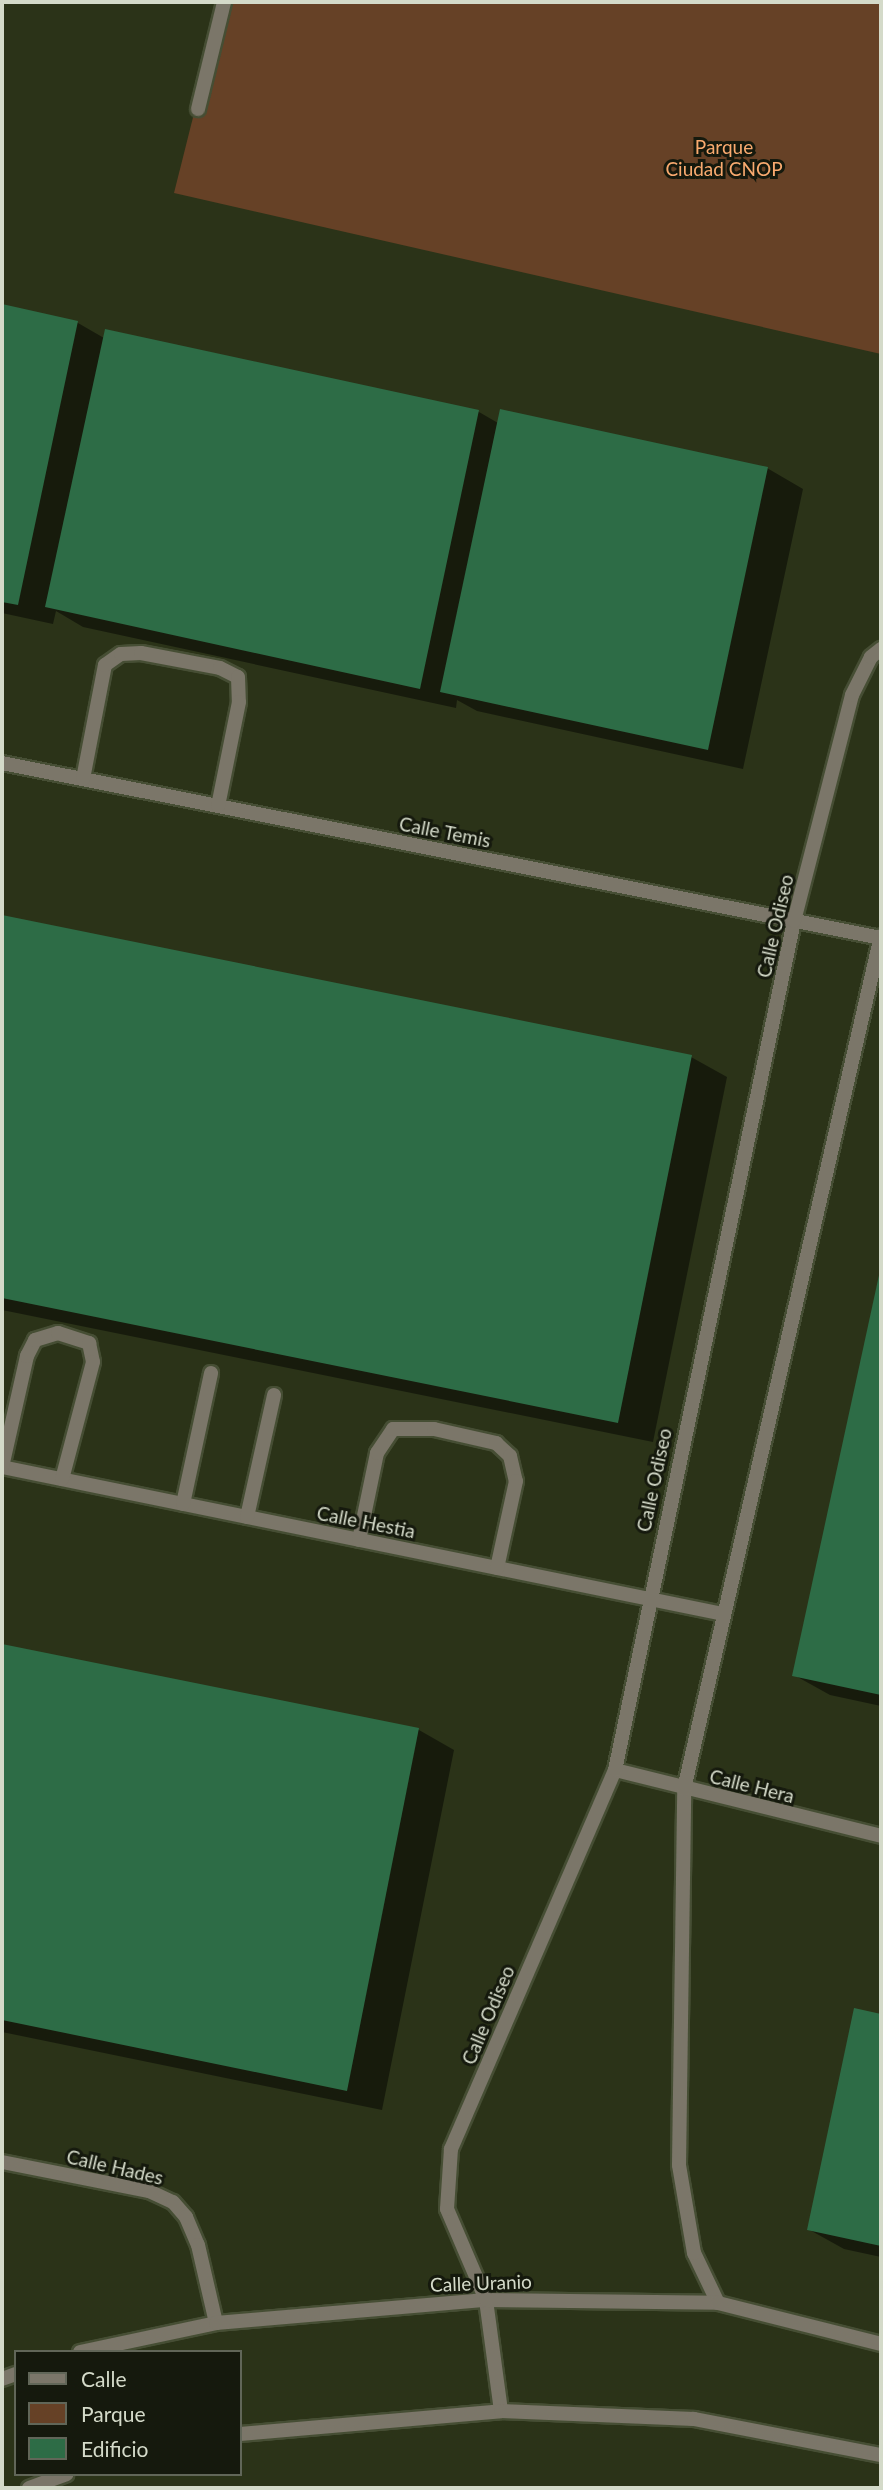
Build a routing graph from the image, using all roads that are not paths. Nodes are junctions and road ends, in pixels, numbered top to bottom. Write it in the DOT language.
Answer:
graph roads {
  1 [pos="224,2"];
  2 [pos="198,109"];
  3 [pos="881,649"];
  4 [pos="2,763"];
  5 [pos="83,779"];
  6 [pos="218,806"];
  7 [pos="794,921"];
  8 [pos="881,938"];
  9 [pos="211,1373"];
  10 [pos="274,1395"];
  11 [pos="2,1467"];
  12 [pos="62,1479"];
  13 [pos="183,1504"];
  14 [pos="247,1517"];
  15 [pos="359,1540"];
  16 [pos="497,1568"];
  17 [pos="648,1599"];
  18 [pos="723,1614"];
  19 [pos="615,1770"];
  20 [pos="684,1790"];
  21 [pos="881,1836"];
  22 [pos="2,2162"];
  23 [pos="486,2300"];
  24 [pos="718,2303"];
  25 [pos="216,2323"];
  26 [pos="881,2344"];
  27 [pos="89,2350"];
  28 [pos="501,2411"];
  29 [pos="242,2434"];
  30 [pos="881,2455"];
  31 [pos="62,2476"];
  32 [pos="29,2488"];
  1 -- 2 [label="street"];
  3 -- 7 [label="street, Calle Odiseo"];
  4 -- 5 [label="street, Calle Temis"];
  5 -- 6 [label="street, Calle Temis"];
  5 -- 6 [label="street"];
  6 -- 7 [label="street, Calle Temis"];
  7 -- 8 [label="street, Calle Temis"];
  7 -- 17 [label="street, Calle Odiseo"];
  8 -- 18 [label="street"];
  9 -- 13 [label="street"];
  10 -- 14 [label="street"];
  11 -- 12 [label="street, Calle Hestia"];
  11 -- 12 [label="street"];
  12 -- 13 [label="street, Calle Hestia"];
  13 -- 14 [label="street, Calle Hestia"];
  14 -- 15 [label="street, Calle Hestia"];
  15 -- 16 [label="street, Calle Hestia"];
  15 -- 16 [label="street"];
  16 -- 17 [label="street, Calle Hestia"];
  17 -- 18 [label="street, Calle Hestia"];
  17 -- 19 [label="street, Calle Odiseo"];
  18 -- 20 [label="street"];
  19 -- 20 [label="street, Calle Hera"];
  19 -- 23 [label="street, Calle Odiseo"];
  20 -- 21 [label="street, Calle Hera"];
  20 -- 24 [label="street"];
  22 -- 25 [label="street, Calle Hades"];
  23 -- 24 [label="street, Calle Uranio"];
  23 -- 25 [label="street, Calle Uranio"];
  23 -- 28 [label="street, Calle Odiseo"];
  24 -- 26 [label="street, Calle Uranio"];
  25 -- 27 [label="street, Calle Uranio"];
  28 -- 29 [label="street"];
  28 -- 30 [label="street"];
  31 -- 32 [label="street"];
}
